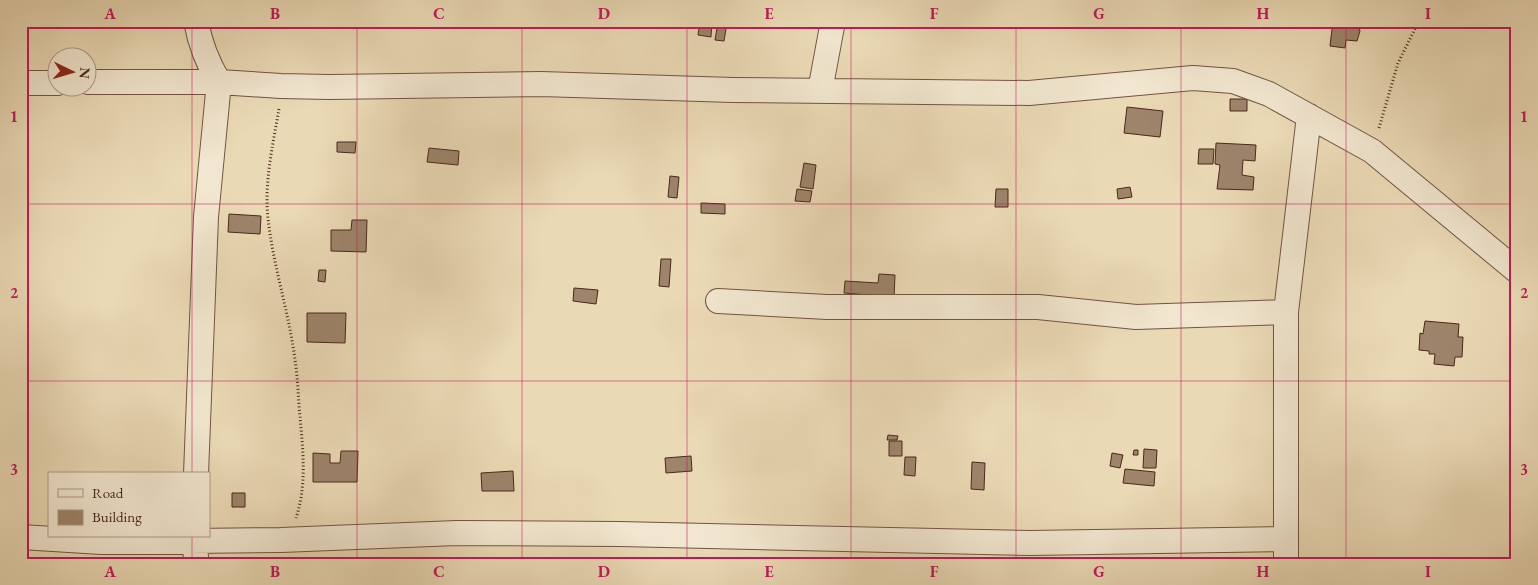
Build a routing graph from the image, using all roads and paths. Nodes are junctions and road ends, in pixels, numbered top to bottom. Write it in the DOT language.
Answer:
graph roads {
  1 [pos="196,21"];
  2 [pos="833,21"];
  3 [pos="1419,21"];
  4 [pos="98,82"];
  5 [pos="219,82"];
  6 [pos="21,83"];
  7 [pos="48,83"];
  8 [pos="281,86"];
  9 [pos="820,91"];
  10 [pos="1310,116"];
  11 [pos="1372,151"];
  12 [pos="1517,271"];
  13 [pos="718,301"];
  14 [pos="1286,312"];
  15 [pos="196,472"];
  16 [pos="21,537"];
  17 [pos="193,538"];
  18 [pos="1286,539"];
  19 [pos="281,540"];
  20 [pos="197,564"];
  21 [pos="1286,564"];
  1 -- 5 [label="street"];
  2 -- 9 [label="street"];
  3 -- 11 [label="path"];
  4 -- 5 [label="street"];
  5 -- 8 [label="street"];
  5 -- 15 [label="street"];
  6 -- 7 [label="street"];
  8 -- 9 [label="street"];
  8 -- 19 [label="path"];
  9 -- 10 [label="street"];
  10 -- 11 [label="street"];
  10 -- 14 [label="street"];
  11 -- 12 [label="street"];
  13 -- 14 [label="street"];
  14 -- 18 [label="street"];
  16 -- 17 [label="street"];
  17 -- 19 [label="street"];
  17 -- 20 [label="street"];
  18 -- 19 [label="street"];
  18 -- 21 [label="street"];
}
